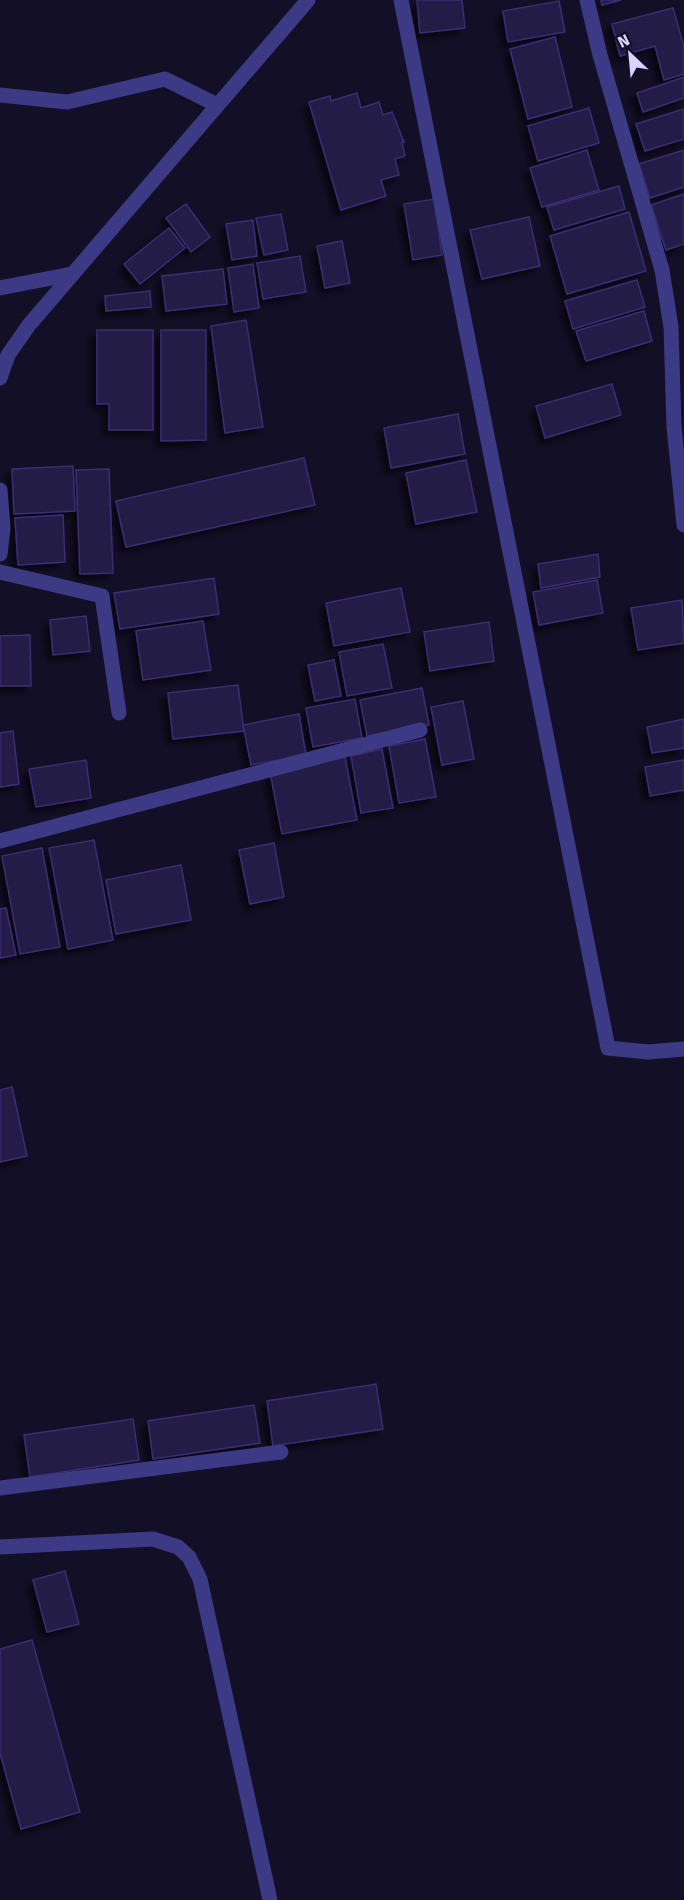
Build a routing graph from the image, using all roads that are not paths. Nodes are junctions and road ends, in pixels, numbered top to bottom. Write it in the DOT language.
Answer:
graph roads {
  1 [pos="308,0"];
  2 [pos="401,0"];
  3 [pos="587,0"];
  4 [pos="0,95"];
  5 [pos="217,105"];
  6 [pos="72,274"];
  7 [pos="0,288"];
  8 [pos="4,356"];
  9 [pos="0,378"];
  10 [pos="0,490"];
  11 [pos="684,525"];
  12 [pos="0,554"];
  13 [pos="0,572"];
  14 [pos="119,713"];
  15 [pos="420,730"];
  16 [pos="0,841"];
  17 [pos="684,1049"];
  18 [pos="281,1452"];
  19 [pos="0,1488"];
  20 [pos="0,1546"];
  21 [pos="270,1900"];
  1 -- 5 [label="street"];
  2 -- 17 [label="street"];
  3 -- 11 [label="street"];
  4 -- 5 [label="street"];
  5 -- 6 [label="street"];
  6 -- 7 [label="street"];
  6 -- 8 [label="street"];
  8 -- 9 [label="street"];
  10 -- 12 [label="street"];
  13 -- 14 [label="street"];
  15 -- 16 [label="street"];
  18 -- 19 [label="street"];
  20 -- 21 [label="street"];
}
